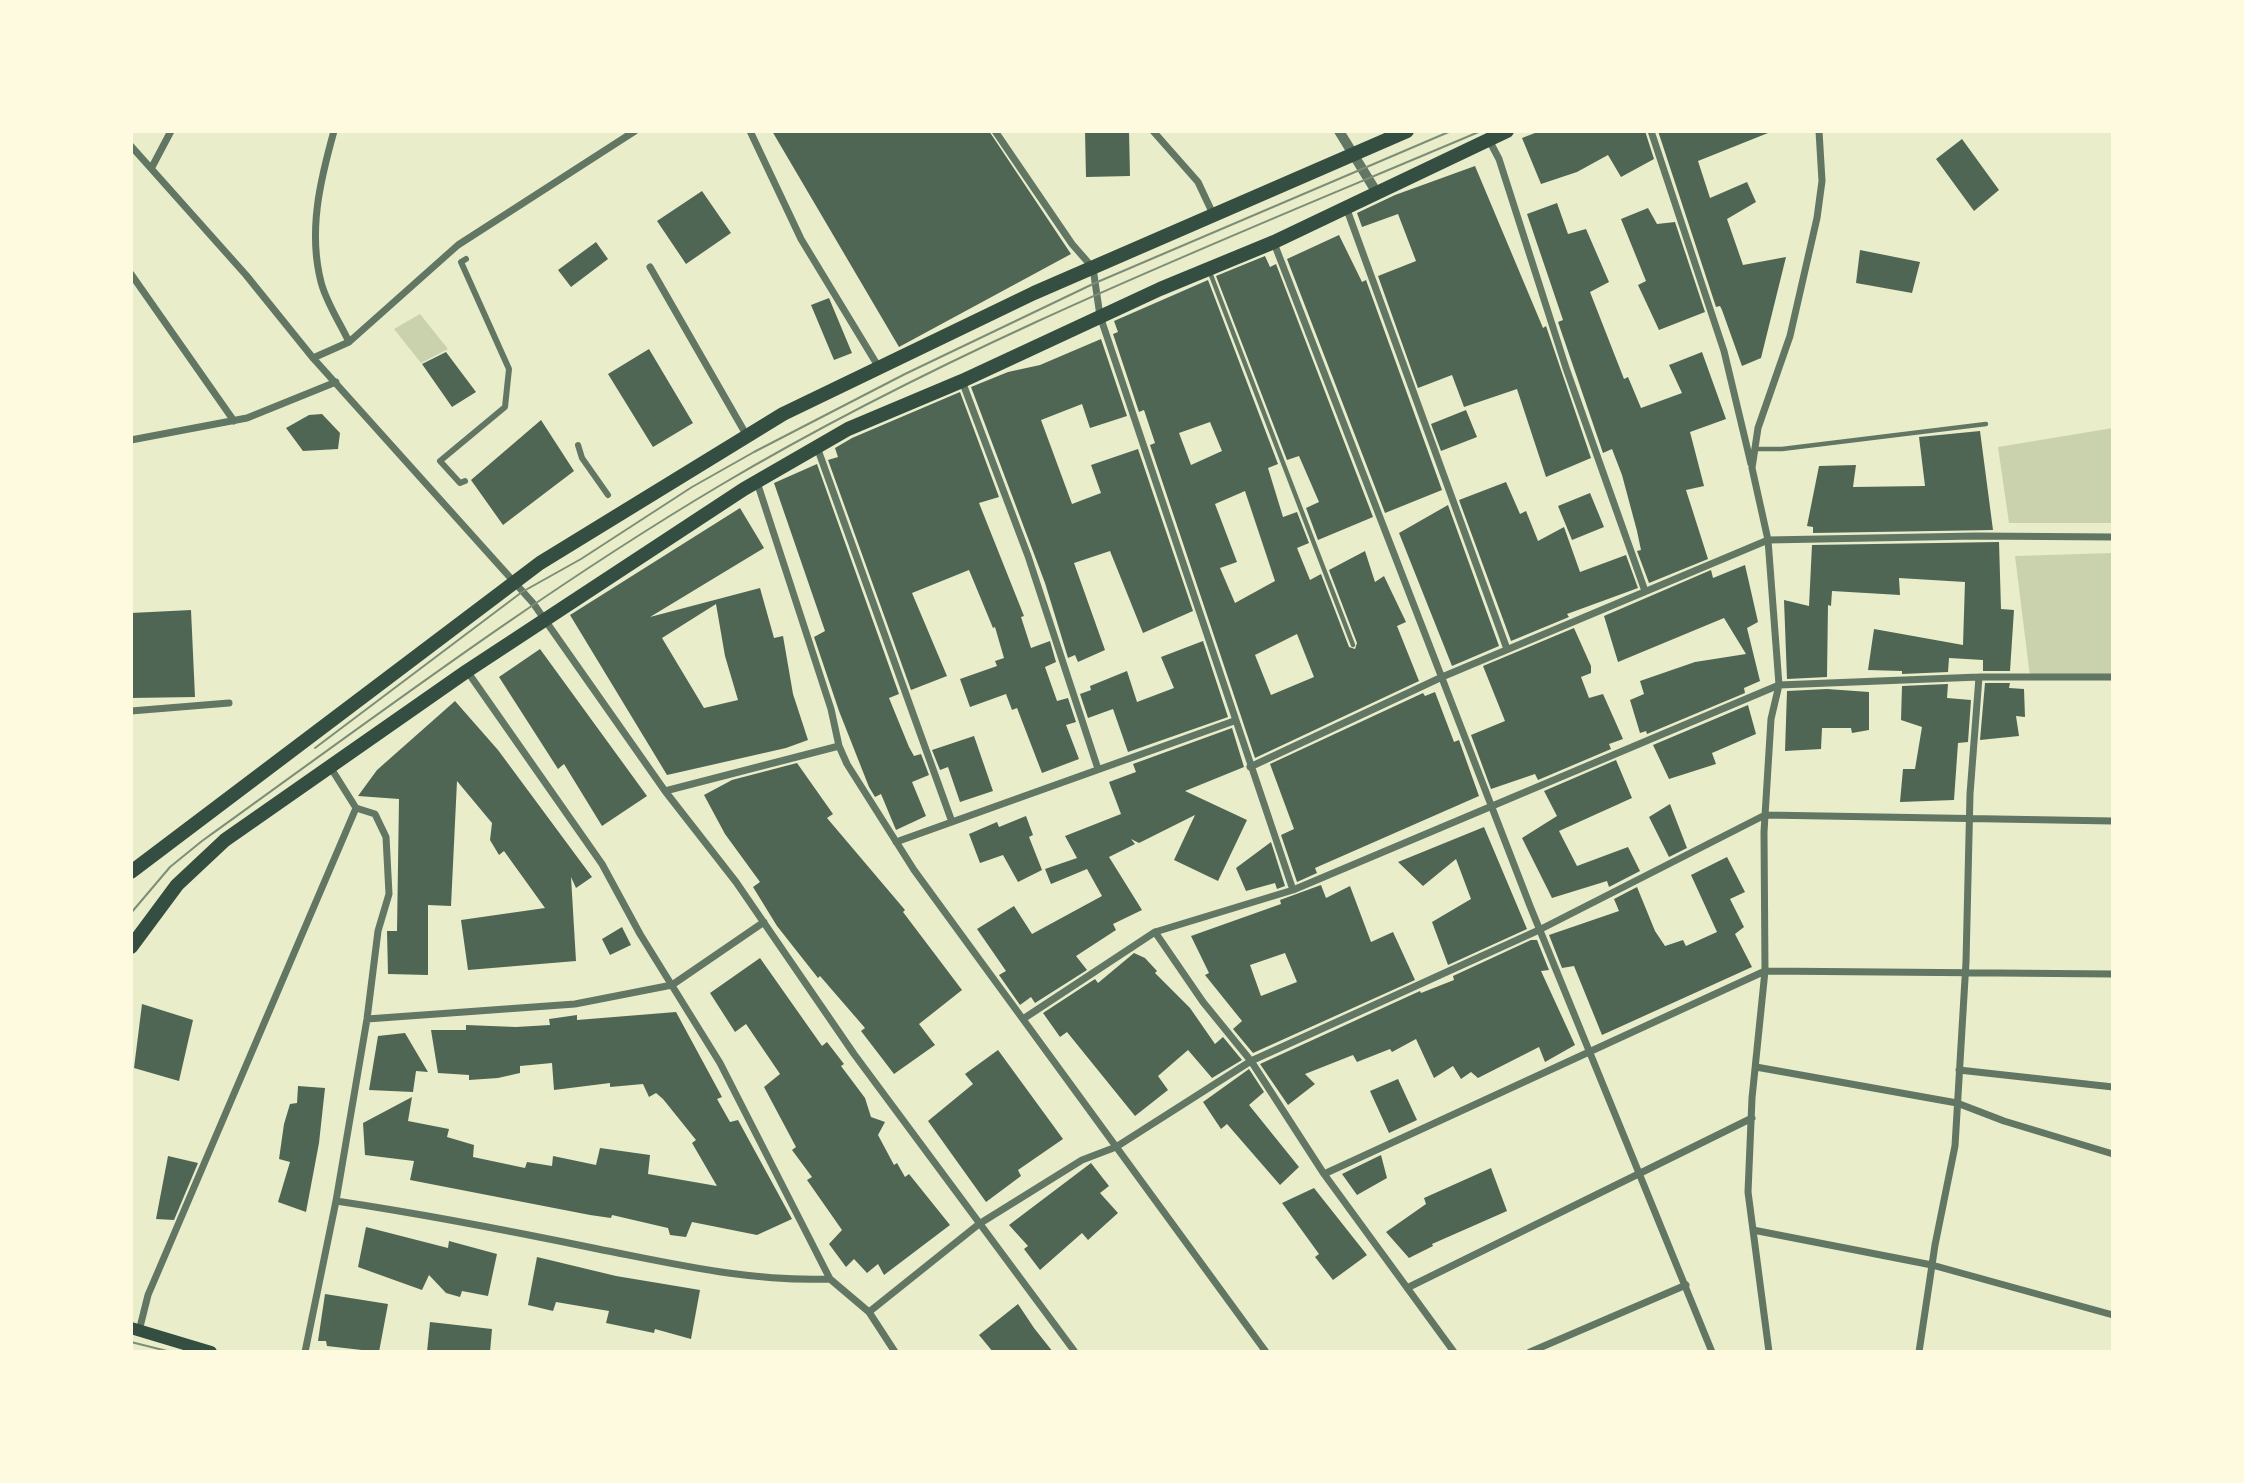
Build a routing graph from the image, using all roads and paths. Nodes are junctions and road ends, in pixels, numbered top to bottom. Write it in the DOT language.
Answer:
graph roads {
  1 [pos="171,131"];
  2 [pos="334,131"];
  3 [pos="635,131"];
  4 [pos="750,131"];
  5 [pos="995,131"];
  6 [pos="1153,131"];
  7 [pos="1339,131"];
  8 [pos="1407,131"];
  9 [pos="1507,131"];
  10 [pos="1651,131"];
  11 [pos="1819,131"];
  12 [pos="1489,139"];
  13 [pos="131,146"];
  14 [pos="1354,155"];
  15 [pos="152,167"];
  16 [pos="1377,193"];
  17 [pos="1346,206"];
  18 [pos="1213,214"];
  19 [pos="1274,242"];
  20 [pos="466,259"];
  21 [pos="650,267"];
  22 [pos="1093,268"];
  23 [pos="1209,269"];
  24 [pos="131,274"];
  25 [pos="1100,316"];
  26 [pos="349,342"];
  27 [pos="313,358"];
  28 [pos="878,366"];
  29 [pos="962,381"];
  30 [pos="336,382"];
  31 [pos="234,421"];
  32 [pos="1986,424"];
  33 [pos="747,436"];
  34 [pos="131,440"];
  35 [pos="578,445"];
  36 [pos="817,447"];
  37 [pos="1755,449"];
  38 [pos="1752,468"];
  39 [pos="465,481"];
  40 [pos="757,482"];
  41 [pos="608,495"];
  42 [pos="2113,537"];
  43 [pos="1768,540"];
  44 [pos="515,582"];
  45 [pos="1645,591"];
  46 [pos="545,620"];
  47 [pos="1353,645"];
  48 [pos="1507,649"];
  49 [pos="467,671"];
  50 [pos="1442,677"];
  51 [pos="1979,677"];
  52 [pos="2113,677"];
  53 [pos="1779,685"];
  54 [pos="229,704"];
  55 [pos="131,710"];
  56 [pos="1234,721"];
  57 [pos="839,746"];
  58 [pos="329,765"];
  59 [pos="1250,766"];
  60 [pos="1098,769"];
  61 [pos="666,791"];
  62 [pos="1492,806"];
  63 [pos="356,808"];
  64 [pos="1766,815"];
  65 [pos="1969,818"];
  66 [pos="2113,821"];
  67 [pos="952,822"];
  68 [pos="896,842"];
  69 [pos="131,872"];
  70 [pos="1293,890"];
  71 [pos="764,922"];
  72 [pos="1539,930"];
  73 [pos="1155,932"];
  74 [pos="131,947"];
  75 [pos="1765,971"];
  76 [pos="2113,974"];
  77 [pos="1965,975"];
  78 [pos="672,985"];
  79 [pos="368,1019"];
  80 [pos="1023,1019"];
  81 [pos="1588,1051"];
  82 [pos="1251,1061"];
  83 [pos="1756,1067"];
  84 [pos="1959,1070"];
  85 [pos="2113,1087"];
  86 [pos="1957,1103"];
  87 [pos="1752,1118"];
  88 [pos="1116,1147"];
  89 [pos="2113,1154"];
  90 [pos="1324,1174"];
  91 [pos="1638,1176"];
  92 [pos="336,1201"];
  93 [pos="979,1224"];
  94 [pos="1754,1230"];
  95 [pos="1932,1265"];
  96 [pos="830,1279"];
  97 [pos="1686,1285"];
  98 [pos="1407,1288"];
  99 [pos="869,1312"];
  100 [pos="2113,1315"];
  101 [pos="135,1330"];
  102 [pos="211,1352"];
  103 [pos="305,1352"];
  104 [pos="895,1352"];
  105 [pos="1075,1352"];
  106 [pos="1266,1352"];
  107 [pos="1454,1352"];
  108 [pos="1530,1352"];
  109 [pos="1712,1352"];
  110 [pos="1769,1352"];
  111 [pos="1919,1352"];
  1 -- 15 [label="street"];
  2 -- 26 [label="street"];
  3 -- 26 [label="street"];
  4 -- 28 [label="street"];
  5 -- 22 [label="street"];
  6 -- 18 [label="street"];
  7 -- 14 [label="street"];
  8 -- 14 [label="main road"];
  9 -- 12 [label="main road"];
  10 -- 38 [label="street"];
  11 -- 37 [label="street"];
  12 -- 16 [label="main road"];
  12 -- 45 [label="street"];
  13 -- 15 [label="street"];
  14 -- 16 [label="street"];
  14 -- 18 [label="main road"];
  15 -- 27 [label="street"];
  16 -- 17 [label="main road"];
  17 -- 19 [label="main road"];
  17 -- 48 [label="street"];
  18 -- 22 [label="main road"];
  19 -- 23 [label="main road"];
  19 -- 50 [label="street"];
  20 -- 39 [label="street"];
  21 -- 33 [label="street"];
  22 -- 25 [label="street"];
  22 -- 28 [label="main road"];
  23 -- 25 [label="main road"];
  23 -- 47 [label="lane"];
  24 -- 31 [label="street"];
  25 -- 29 [label="main road"];
  25 -- 56 [label="street"];
  26 -- 27 [label="street"];
  27 -- 30 [label="street"];
  28 -- 33 [label="main road"];
  29 -- 36 [label="main road"];
  29 -- 60 [label="street"];
  30 -- 31 [label="street"];
  30 -- 44 [label="street"];
  31 -- 34 [label="street"];
  32 -- 37 [label="lane"];
  33 -- 44 [label="main road"];
  35 -- 41 [label="street"];
  36 -- 40 [label="main road"];
  36 -- 67 [label="street"];
  37 -- 38 [label="street"];
  38 -- 43 [label="street"];
  40 -- 46 [label="main road"];
  40 -- 57 [label="street"];
  42 -- 43 [label="street"];
  43 -- 45 [label="street"];
  43 -- 53 [label="street"];
  44 -- 46 [label="street"];
  44 -- 69 [label="main road"];
  45 -- 48 [label="street"];
  46 -- 49 [label="main road"];
  46 -- 61 [label="street"];
  48 -- 50 [label="street"];
  49 -- 58 [label="main road"];
  49 -- 78 [label="street"];
  50 -- 59 [label="street"];
  50 -- 62 [label="street"];
  51 -- 52 [label="street"];
  51 -- 53 [label="street"];
  51 -- 65 [label="street"];
  53 -- 62 [label="street"];
  53 -- 64 [label="street"];
  54 -- 55 [label="street"];
  56 -- 59 [label="street"];
  56 -- 60 [label="street"];
  57 -- 61 [label="street"];
  57 -- 68 [label="street"];
  58 -- 63 [label="street"];
  58 -- 74 [label="main road"];
  59 -- 70 [label="street"];
  60 -- 67 [label="street"];
  61 -- 71 [label="street"];
  62 -- 70 [label="street"];
  62 -- 72 [label="street"];
  63 -- 79 [label="street"];
  63 -- 101 [label="street"];
  64 -- 65 [label="street"];
  64 -- 72 [label="street"];
  64 -- 75 [label="street"];
  65 -- 66 [label="street"];
  65 -- 77 [label="street"];
  67 -- 68 [label="street"];
  68 -- 80 [label="street"];
  70 -- 73 [label="street"];
  71 -- 78 [label="street"];
  71 -- 93 [label="street"];
  72 -- 81 [label="street"];
  72 -- 82 [label="street"];
  73 -- 80 [label="street"];
  73 -- 82 [label="street"];
  75 -- 77 [label="street"];
  75 -- 81 [label="street"];
  75 -- 83 [label="street"];
  76 -- 77 [label="street"];
  77 -- 84 [label="street"];
  78 -- 79 [label="street"];
  78 -- 96 [label="street"];
  79 -- 92 [label="street"];
  80 -- 88 [label="street"];
  81 -- 90 [label="street"];
  81 -- 91 [label="street"];
  82 -- 88 [label="street"];
  82 -- 90 [label="street"];
  83 -- 86 [label="street"];
  83 -- 87 [label="street"];
  84 -- 85 [label="street"];
  84 -- 86 [label="street"];
  86 -- 89 [label="street"];
  86 -- 95 [label="street"];
  87 -- 91 [label="street"];
  87 -- 94 [label="street"];
  88 -- 93 [label="street"];
  88 -- 106 [label="street"];
  90 -- 98 [label="street"];
  91 -- 97 [label="street"];
  91 -- 98 [label="street"];
  92 -- 96 [label="street"];
  92 -- 103 [label="street"];
  93 -- 99 [label="street"];
  93 -- 105 [label="street"];
  94 -- 95 [label="street"];
  94 -- 110 [label="street"];
  95 -- 100 [label="street"];
  95 -- 111 [label="street"];
  96 -- 99 [label="street"];
  97 -- 108 [label="street"];
  97 -- 109 [label="street"];
  98 -- 107 [label="street"];
  99 -- 104 [label="street"];
  101 -- 102 [label="main road"];
}
